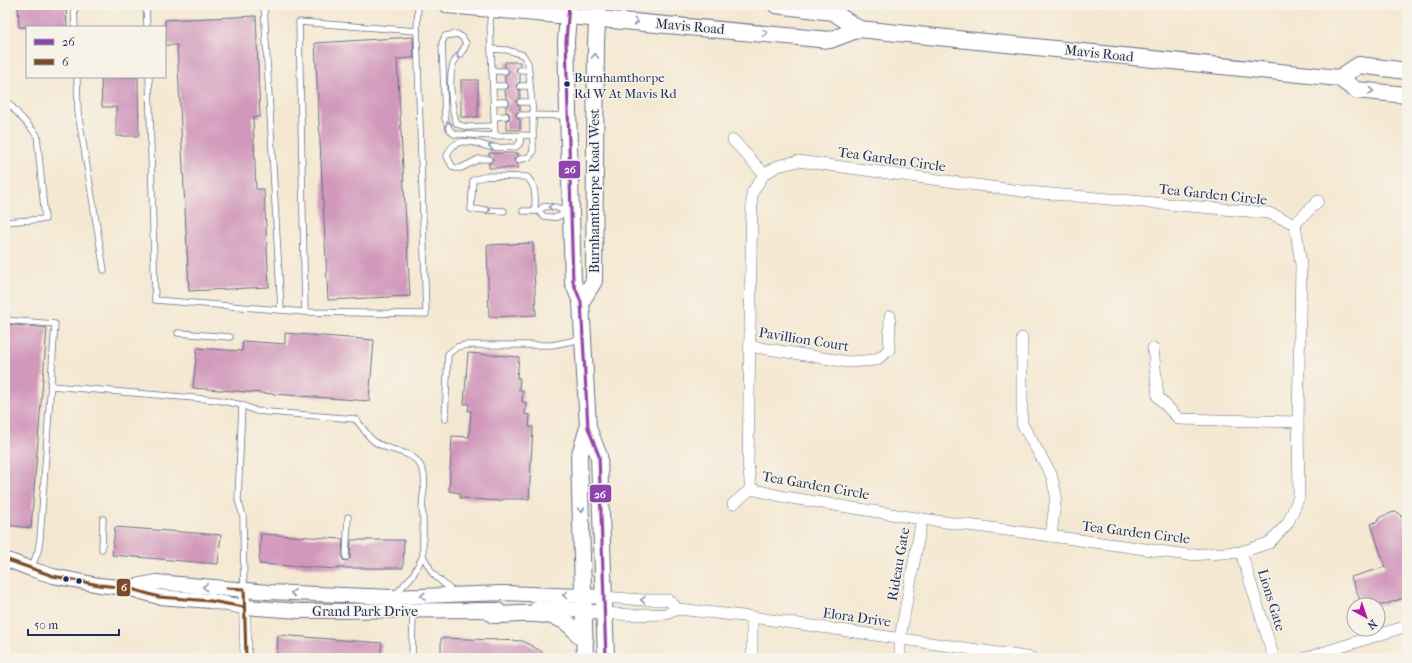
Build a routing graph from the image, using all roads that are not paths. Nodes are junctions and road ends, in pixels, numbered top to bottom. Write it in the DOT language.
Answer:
graph roads {
  1 [pos="74,5"];
  2 [pos="146,5"];
  3 [pos="248,5"];
  4 [pos="418,5"];
  5 [pos="448,5"];
  6 [pos="776,5"];
  7 [pos="492,10"];
  8 [pos="569,11"];
  9 [pos="598,12"];
  10 [pos="75,26"];
  11 [pos="147,26"];
  12 [pos="859,29"];
  13 [pos="417,31"];
  14 [pos="491,49"];
  15 [pos="520,70"];
  16 [pos="528,70"];
  17 [pos="492,71"];
  18 [pos="505,71"];
  19 [pos="1407,71"];
  20 [pos="77,78"];
  21 [pos="148,78"];
  22 [pos="1339,78"];
  23 [pos="493,86"];
  24 [pos="506,86"];
  25 [pos="520,86"];
  26 [pos="530,86"];
  27 [pos="1407,95"];
  28 [pos="5,96"];
  29 [pos="494,102"];
  30 [pos="506,102"];
  31 [pos="520,102"];
  32 [pos="531,102"];
  33 [pos="533,114"];
  34 [pos="520,115"];
  35 [pos="506,116"];
  36 [pos="568,116"];
  37 [pos="494,117"];
  38 [pos="494,126"];
  39 [pos="521,135"];
  40 [pos="533,135"];
  41 [pos="495,136"];
  42 [pos="733,140"];
  43 [pos="489,160"];
  44 [pos="518,160"];
  45 [pos="764,174"];
  46 [pos="1318,201"];
  47 [pos="504,211"];
  48 [pos="523,211"];
  49 [pos="537,211"];
  50 [pos="567,212"];
  51 [pos="5,222"];
  52 [pos="1295,224"];
  53 [pos="104,270"];
  54 [pos="581,302"];
  55 [pos="281,310"];
  56 [pos="305,312"];
  57 [pos="890,316"];
  58 [pos="5,320"];
  59 [pos="178,333"];
  60 [pos="230,337"];
  61 [pos="1022,338"];
  62 [pos="582,339"];
  63 [pos="749,346"];
  64 [pos="1153,348"];
  65 [pos="51,386"];
  66 [pos="242,405"];
  67 [pos="445,419"];
  68 [pos="1298,422"];
  69 [pos="588,428"];
  70 [pos="751,489"];
  71 [pos="733,504"];
  72 [pos="348,517"];
  73 [pos="103,519"];
  74 [pos="922,519"];
  75 [pos="1051,536"];
  76 [pos="102,549"];
  77 [pos="1241,552"];
  78 [pos="422,556"];
  79 [pos="346,557"];
  80 [pos="5,559"];
  81 [pos="31,569"];
  82 [pos="128,588"];
  83 [pos="244,589"];
  84 [pos="456,594"];
  85 [pos="392,598"];
  86 [pos="584,604"];
  87 [pos="604,605"];
  88 [pos="244,607"];
  89 [pos="678,609"];
  90 [pos="413,611"];
  91 [pos="488,611"];
  92 [pos="752,617"];
  93 [pos="1407,626"];
  94 [pos="900,638"];
  95 [pos="585,641"];
  96 [pos="246,658"];
  97 [pos="412,658"];
  98 [pos="585,658"];
  99 [pos="606,658"];
  100 [pos="752,658"];
  101 [pos="900,658"];
  102 [pos="1032,658"];
  103 [pos="1274,658"];
  104 [pos="1306,658"];
  1 -- 10 [label="lane"];
  2 -- 11 [label="lane"];
  3 -- 55 [label="lane"];
  4 -- 13 [label="lane"];
  5 -- 7 [label="main road, Mavis Road"];
  6 -- 12 [label="main road, Mavis Road"];
  7 -- 8 [label="main road, Mavis Road"];
  7 -- 14 [label="lane"];
  8 -- 9 [label="main road, Mavis Road"];
  8 -- 36 [label="main road, Burnhamthorpe Road West"];
  9 -- 12 [label="main road, Mavis Road, one-way"];
  54 -- 9 [label="main road, Burnhamthorpe Road West, one-way"];
  12 -- 22 [label="main road, Mavis Road"];
  13 -- 56 [label="lane"];
  13 -- 56 [label="lane"];
  14 -- 16 [label="lane"];
  14 -- 17 [label="lane"];
  15 -- 16 [label="lane"];
  16 -- 26 [label="lane"];
  17 -- 18 [label="lane"];
  17 -- 23 [label="lane"];
  19 -- 22 [label="main road"];
  20 -- 53 [label="lane"];
  21 -- 55 [label="lane"];
  22 -- 27 [label="main road, Mavis Road, one-way"];
  23 -- 24 [label="lane"];
  23 -- 29 [label="lane"];
  25 -- 26 [label="lane"];
  26 -- 32 [label="lane"];
  28 -- 51 [label="lane"];
  29 -- 30 [label="lane"];
  29 -- 37 [label="lane"];
  31 -- 32 [label="lane"];
  32 -- 33 [label="lane"];
  33 -- 34 [label="lane"];
  33 -- 36 [label="lane"];
  33 -- 40 [label="lane"];
  35 -- 37 [label="lane"];
  36 -- 50 [label="main road, Burnhamthorpe Road West"];
  37 -- 38 [label="lane"];
  38 -- 41 [label="lane"];
  41 -- 38 [label="lane, one-way"];
  39 -- 40 [label="lane"];
  39 -- 41 [label="lane"];
  39 -- 43 [label="lane, one-way"];
  40 -- 44 [label="lane"];
  42 -- 45 [label="street"];
  45 -- 52 [label="street, Tea Garden Circle"];
  45 -- 63 [label="street, Tea Garden Circle"];
  46 -- 52 [label="street"];
  49 -- 47 [label="lane, one-way"];
  48 -- 49 [label="lane"];
  50 -- 49 [label="lane, one-way"];
  49 -- 50 [label="lane"];
  50 -- 54 [label="main road, Burnhamthorpe Road West"];
  52 -- 68 [label="street, Tea Garden Circle"];
  54 -- 62 [label="main road, Burnhamthorpe Road West"];
  55 -- 56 [label="lane"];
  57 -- 63 [label="street, Pavillion Court"];
  58 -- 65 [label="lane"];
  59 -- 60 [label="lane"];
  61 -- 75 [label="street"];
  62 -- 67 [label="lane"];
  62 -- 69 [label="main road, Burnhamthorpe Road West"];
  63 -- 70 [label="street, Tea Garden Circle"];
  64 -- 68 [label="street"];
  65 -- 66 [label="lane"];
  65 -- 81 [label="lane"];
  66 -- 78 [label="lane"];
  66 -- 83 [label="lane"];
  68 -- 77 [label="street, Tea Garden Circle"];
  69 -- 86 [label="main road, Burnhamthorpe Road West, one-way"];
  69 -- 87 [label="main road, Burnhamthorpe Road West"];
  70 -- 71 [label="street"];
  70 -- 74 [label="street, Tea Garden Circle"];
  72 -- 79 [label="lane"];
  73 -- 76 [label="lane"];
  74 -- 75 [label="street, Tea Garden Circle"];
  74 -- 94 [label="street, Rideau Gate"];
  75 -- 77 [label="street, Tea Garden Circle"];
  77 -- 103 [label="street, Lions Gate"];
  78 -- 84 [label="lane"];
  78 -- 85 [label="lane"];
  80 -- 81 [label="street, Grand Park Drive"];
  81 -- 82 [label="street, Grand Park Drive"];
  83 -- 82 [label="street, Grand Park Drive, one-way"];
  82 -- 88 [label="street, Grand Park Drive"];
  85 -- 83 [label="street, Grand Park Drive, one-way"];
  83 -- 88 [label="street"];
  84 -- 85 [label="street, Grand Park Drive, one-way"];
  86 -- 84 [label="street, Grand Park Drive, one-way"];
  86 -- 87 [label="street, Grand Park Drive"];
  86 -- 91 [label="street, Grand Park Drive"];
  86 -- 95 [label="main road, Burnhamthorpe Road West"];
  87 -- 89 [label="street, Elora Drive"];
  89 -- 87 [label="street, Elora Drive, one-way"];
  87 -- 99 [label="main road, Burnhamthorpe Road West"];
  88 -- 90 [label="street, Grand Park Drive"];
  88 -- 96 [label="street"];
  89 -- 92 [label="street, Elora Drive"];
  90 -- 91 [label="street, Grand Park Drive"];
  90 -- 97 [label="lane"];
  91 -- 95 [label="main road"];
  92 -- 94 [label="street, Elora Drive"];
  92 -- 100 [label="street"];
  93 -- 104 [label="street"];
  94 -- 101 [label="street, Rideau Gate"];
  94 -- 102 [label="street, Elora Drive"];
  95 -- 98 [label="main road, Burnhamthorpe Road West"];
}
